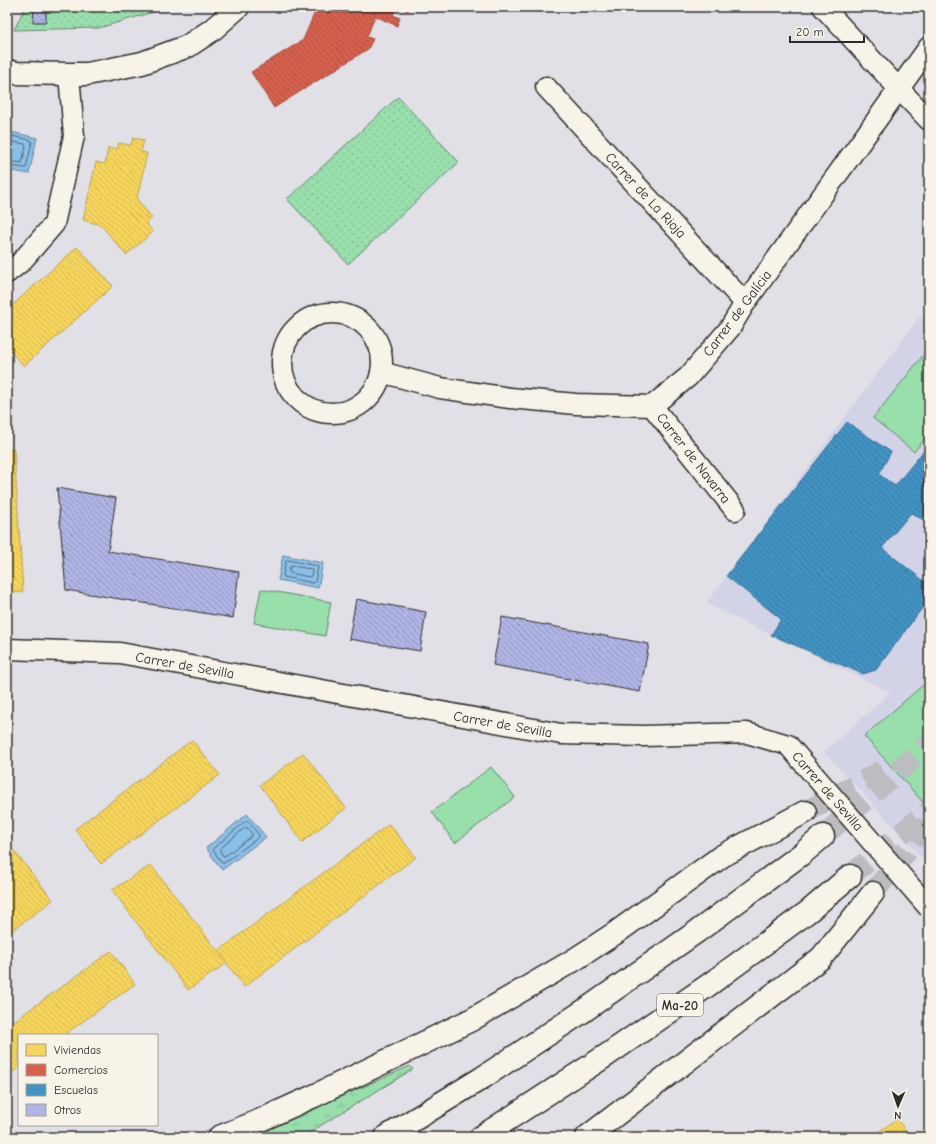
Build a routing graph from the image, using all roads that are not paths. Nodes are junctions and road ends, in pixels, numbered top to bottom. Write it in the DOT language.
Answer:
graph roads {
  1 [pos="238,7"];
  2 [pos="823,7"];
  3 [pos="929,47"];
  4 [pos="7,71"];
  5 [pos="69,74"];
  6 [pos="546,87"];
  7 [pos="899,89"];
  8 [pos="929,120"];
  9 [pos="7,273"];
  10 [pos="745,303"];
  11 [pos="381,372"];
  12 [pos="652,406"];
  13 [pos="735,510"];
  14 [pos="7,649"];
  15 [pos="805,812"];
  16 [pos="822,836"];
  17 [pos="850,876"];
  18 [pos="873,893"];
  19 [pos="929,908"];
  20 [pos="218,1137"];
  21 [pos="386,1137"];
  22 [pos="481,1137"];
  23 [pos="586,1137"];
  1 -- 5 [label="main road"];
  2 -- 7 [label="street"];
  3 -- 7 [label="street, Carrer de Galícia"];
  4 -- 5 [label="main road"];
  5 -- 9 [label="street"];
  6 -- 10 [label="street, Carrer de La Rioja"];
  7 -- 8 [label="street"];
  7 -- 10 [label="street, Carrer de Galícia"];
  10 -- 12 [label="street, Carrer de Galícia"];
  11 -- 11 [label="street"];
  11 -- 12 [label="street"];
  12 -- 13 [label="street, Carrer de Navarra"];
  14 -- 19 [label="street, Carrer de Sevilla, bridge"];
  15 -- 20 [label="main road"];
  16 -- 21 [label="main road"];
  17 -- 22 [label="main road, Ma-20"];
  18 -- 23 [label="main road"];
}
